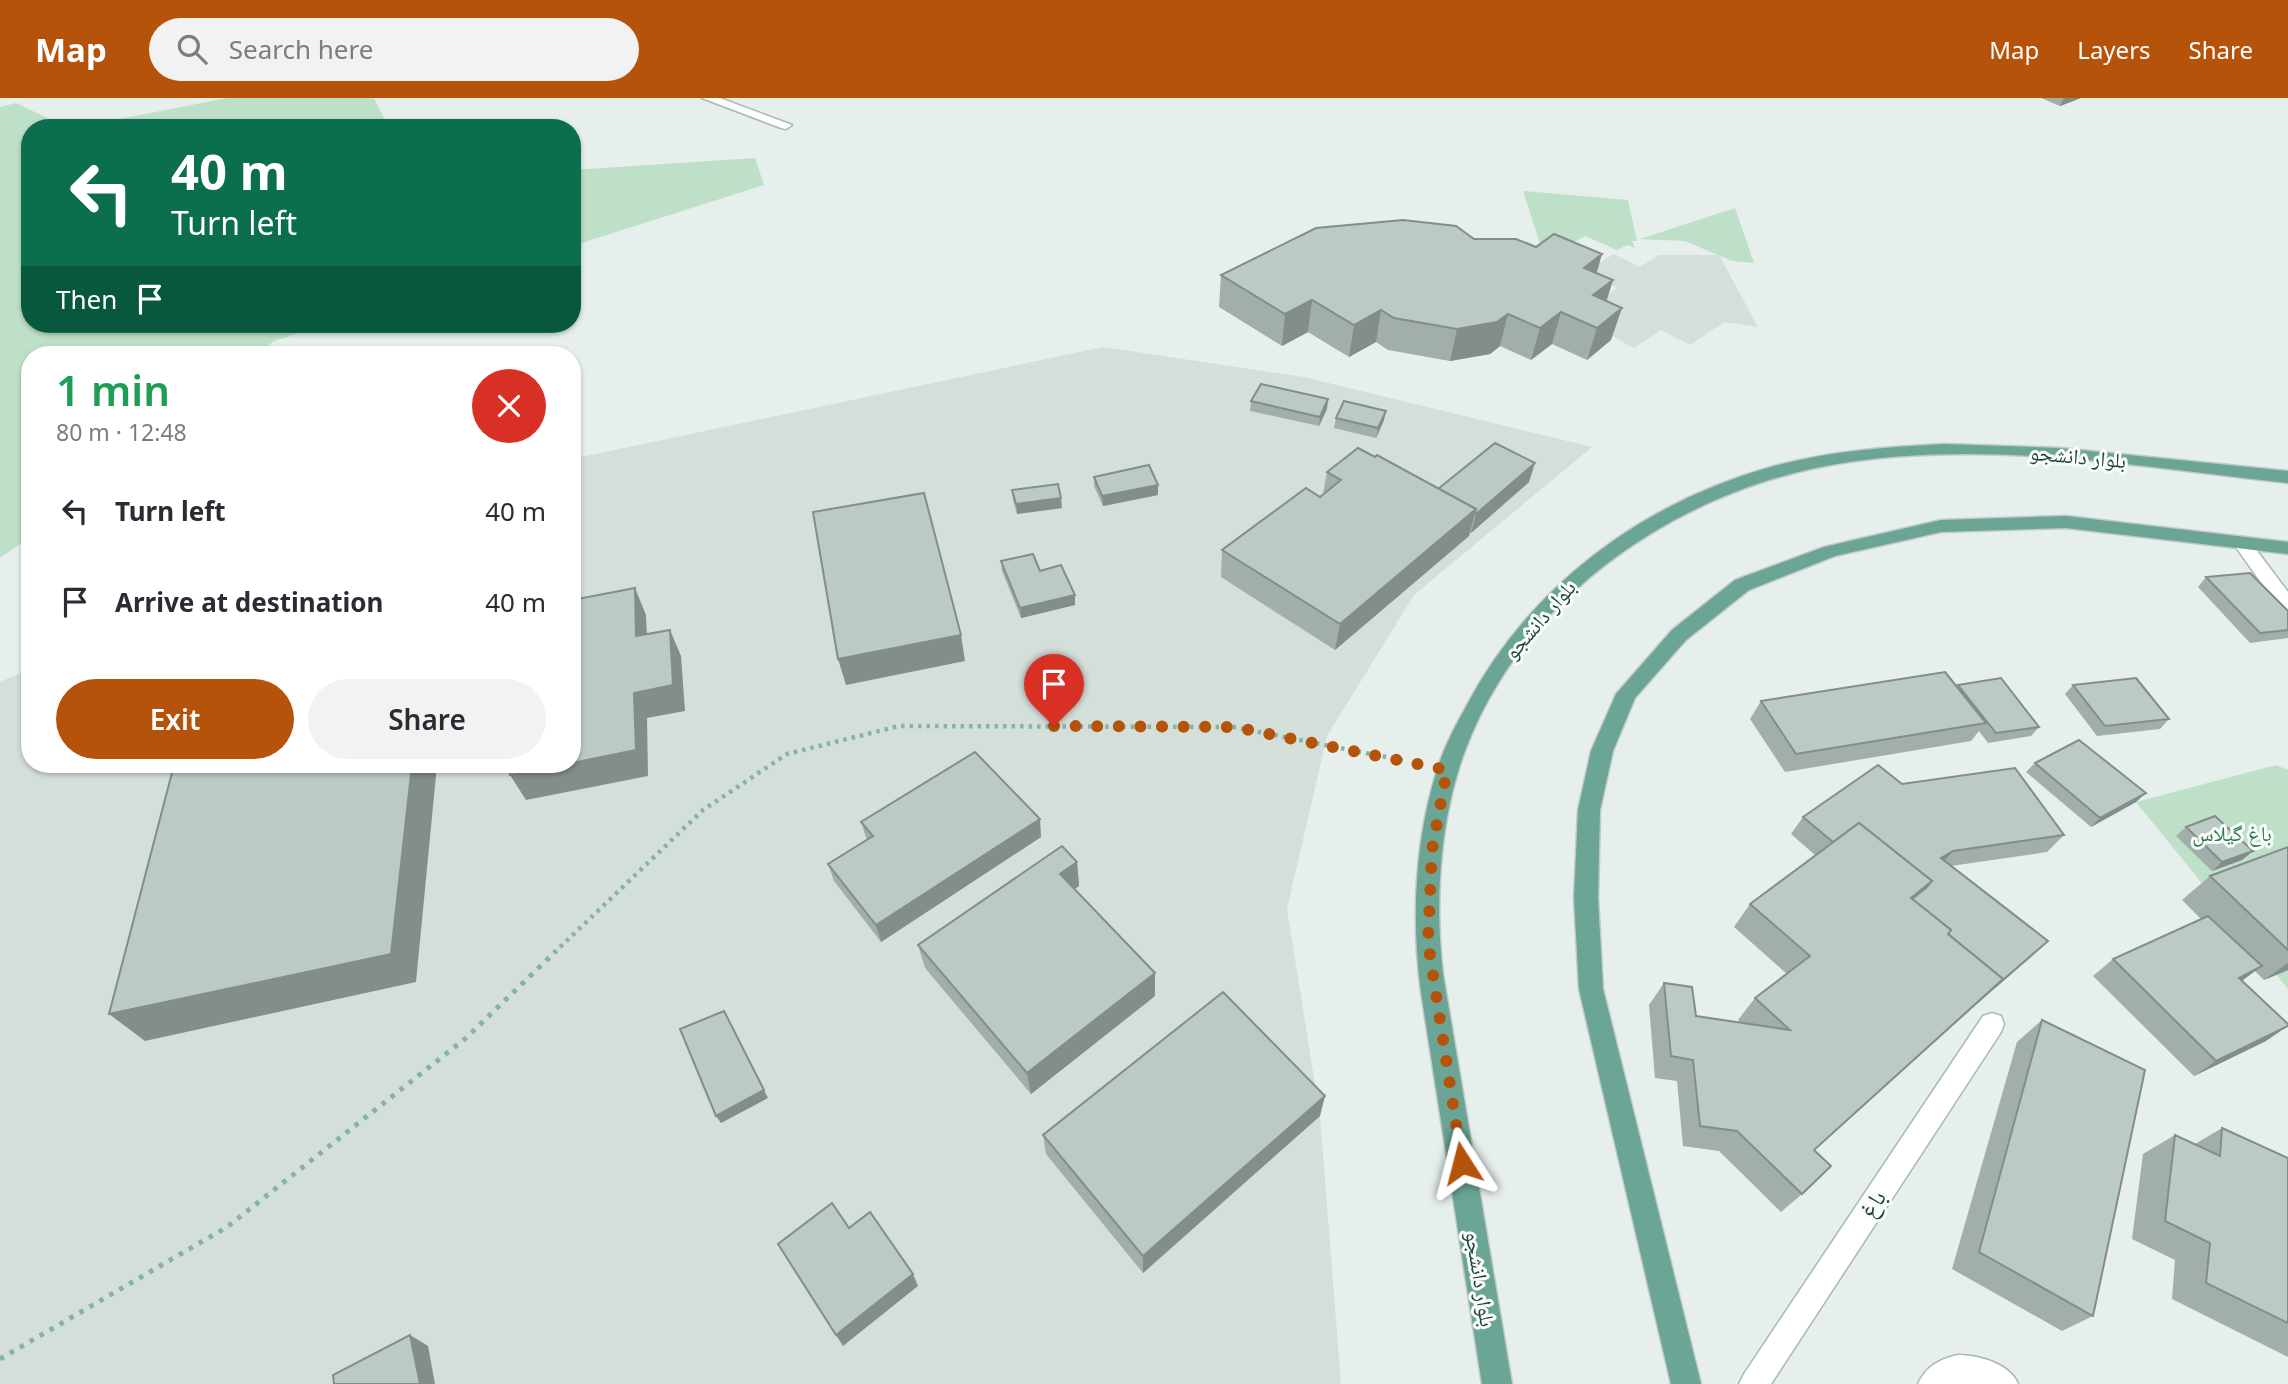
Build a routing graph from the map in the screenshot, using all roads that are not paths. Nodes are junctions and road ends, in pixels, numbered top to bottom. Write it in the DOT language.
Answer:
graph roads {
  1 [pos="708,98"];
  2 [pos="786,125"];
  3 [pos="2288,477"];
  4 [pos="2242,543"];
  5 [pos="2288,548"];
  6 [pos="2288,606"];
  7 [pos="1992,1024"];
  8 [pos="1497,1384"];
  9 [pos="1686,1384"];
  10 [pos="1754,1384"];
  11 [pos="1933,1384"];
  12 [pos="2003,1384"];
  1 -- 2 [label="street"];
  3 -- 8 [label="main road, بلوار دانشجو"];
  4 -- 5 [label="main road"];
  4 -- 6 [label="street"];
  4 -- 9 [label="main road"];
  7 -- 10 [label="street, باغ"];
  11 -- 12 [label="street"];
}
